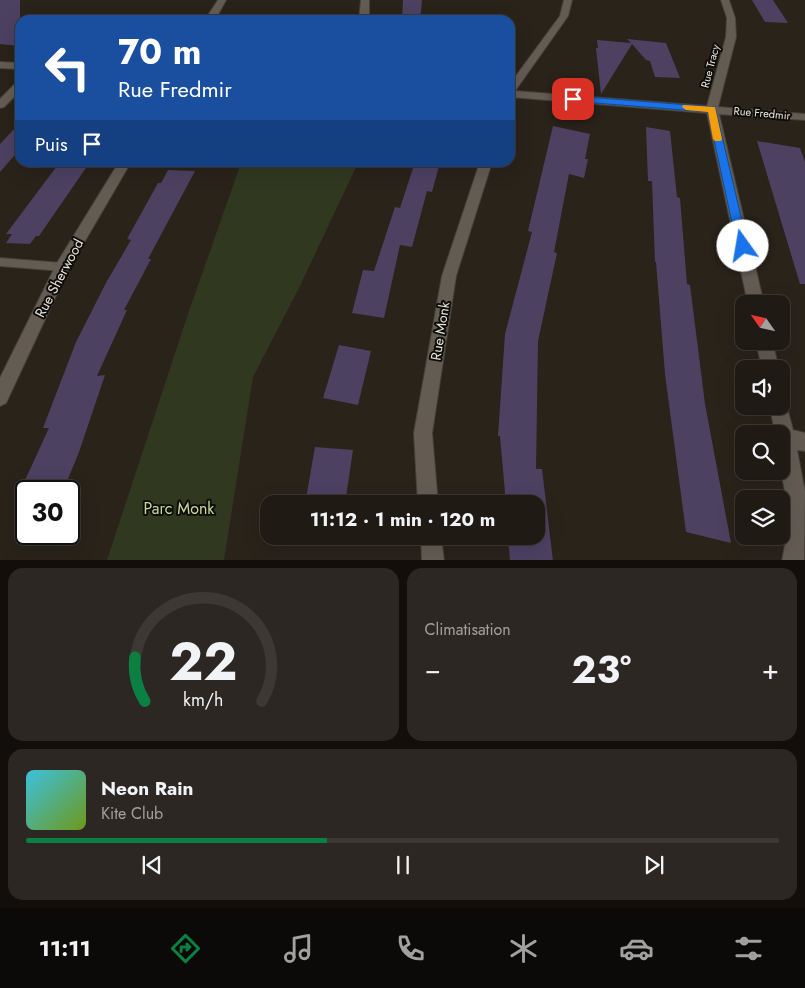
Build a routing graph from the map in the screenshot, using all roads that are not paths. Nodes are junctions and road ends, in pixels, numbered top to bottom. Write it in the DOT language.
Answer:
graph roads {
  1 [pos="222,0"];
  2 [pos="364,0"];
  3 [pos="568,0"];
  4 [pos="725,0"];
  5 [pos="213,15"];
  6 [pos="364,15"];
  7 [pos="0,65"];
  8 [pos="15,66"];
  9 [pos="515,86"];
  10 [pos="15,90"];
  11 [pos="515,93"];
  12 [pos="0,105"];
  13 [pos="712,109"];
  14 [pos="805,117"];
  15 [pos="122,167"];
  16 [pos="484,167"];
  17 [pos="0,262"];
  18 [pos="62,267"];
  19 [pos="754,295"];
  20 [pos="0,397"];
  21 [pos="784,415"];
  22 [pos="796,440"];
  23 [pos="427,495"];
  24 [pos="431,545"];
  25 [pos="432,560"];
  26 [pos="793,560"];
  1 -- 5 [label="street"];
  2 -- 6 [label="street"];
  3 -- 9 [label="street"];
  4 -- 13 [label="street, Rue Tracy"];
  7 -- 8 [label="street"];
  10 -- 12 [label="street"];
  11 -- 13 [label="street, Rue Fredmir"];
  13 -- 14 [label="street, Rue Fredmir"];
  13 -- 19 [label="street"];
  15 -- 18 [label="street, Rue Sherwood"];
  16 -- 23 [label="street, Rue Monk"];
  17 -- 18 [label="lane"];
  18 -- 20 [label="street, Rue Sherwood"];
  21 -- 22 [label="street"];
  22 -- 26 [label="street"];
  24 -- 25 [label="street"];
}
